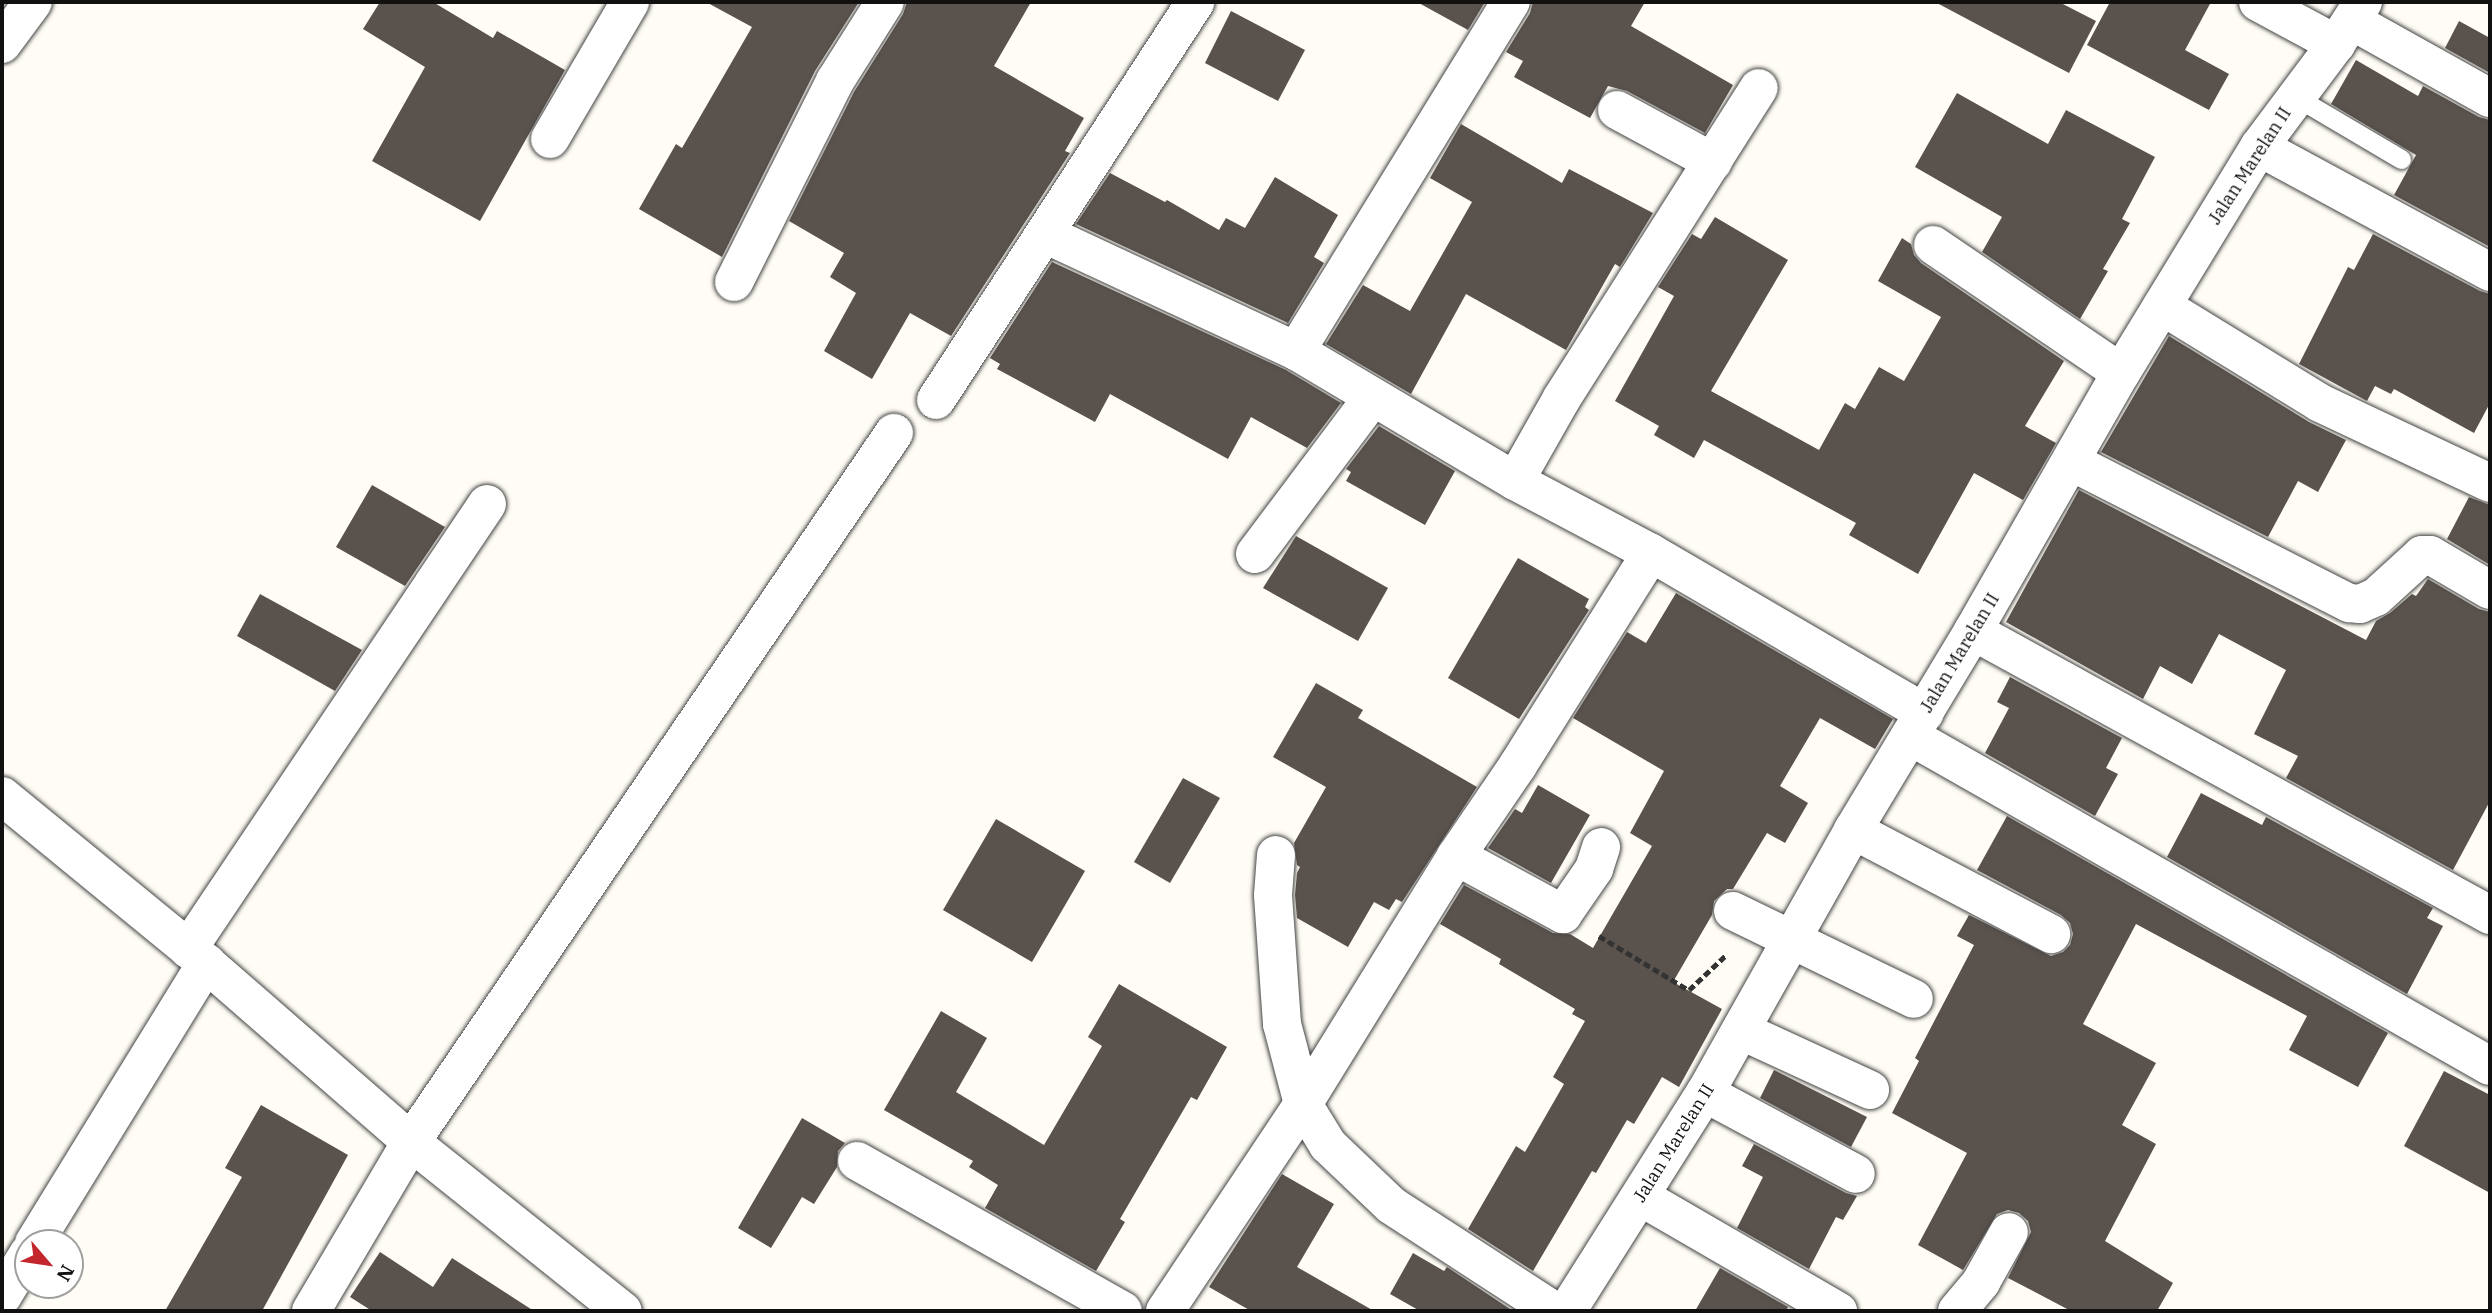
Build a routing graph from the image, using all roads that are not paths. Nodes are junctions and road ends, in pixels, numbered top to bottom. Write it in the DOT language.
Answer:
graph roads {
  1 [pos="33,2"];
  2 [pos="630,2"];
  3 [pos="886,2"];
  4 [pos="1195,2"];
  5 [pos="1511,2"];
  6 [pos="2258,2"];
  7 [pos="2350,22"];
  8 [pos="2,44"];
  9 [pos="1759,88"];
  10 [pos="2296,97"];
  11 [pos="2490,98"];
  12 [pos="1617,110"];
  13 [pos="550,139"];
  14 [pos="2259,147"];
  15 [pos="2401,159"];
  16 [pos="1713,162"];
  17 [pos="1045,234"];
  18 [pos="1933,245"];
  19 [pos="2490,272"];
  20 [pos="734,282"];
  21 [pos="2162,306"];
  22 [pos="1296,351"];
  23 [pos="2121,373"];
  24 [pos="1373,397"];
  25 [pos="936,400"];
  26 [pos="894,433"];
  27 [pos="2072,462"];
  28 [pos="1515,481"];
  29 [pos="2490,484"];
  30 [pos="487,504"];
  31 [pos="1651,553"];
  32 [pos="1255,554"];
  33 [pos="2490,590"];
  34 [pos="1973,631"];
  35 [pos="1917,724"];
  36 [pos="2,796"];
  37 [pos="1853,830"];
  38 [pos="1601,847"];
  39 [pos="1276,855"];
  40 [pos="1456,856"];
  41 [pos="1733,911"];
  42 [pos="2490,915"];
  43 [pos="2050,933"];
  44 [pos="1792,940"];
  45 [pos="197,956"];
  46 [pos="1914,999"];
  47 [pos="1742,1031"];
  48 [pos="2490,1066"];
  49 [pos="1870,1090"];
  50 [pos="1706,1093"];
  51 [pos="1303,1104"];
  52 [pos="411,1142"];
  53 [pos="857,1161"];
  54 [pos="1856,1174"];
  55 [pos="1641,1197"];
  56 [pos="42,1229"];
  57 [pos="2009,1232"];
  58 [pos="14,1277"];
  59 [pos="2,1297"];
  60 [pos="311,1311"];
  61 [pos="623,1311"];
  62 [pos="1123,1311"];
  63 [pos="1165,1311"];
  64 [pos="1554,1311"];
  65 [pos="1567,1311"];
  66 [pos="1838,1311"];
  67 [pos="1957,1311"];
  1 -- 8 [label="street"];
  2 -- 13 [label="street"];
  3 -- 20 [label="street"];
  4 -- 17 [label="street"];
  5 -- 22 [label="street"];
  6 -- 7 [label="street"];
  7 -- 10 [label="street, Jalan Marelan II"];
  7 -- 11 [label="street"];
  9 -- 16 [label="street"];
  10 -- 14 [label="street, Jalan Marelan II"];
  10 -- 15 [label="lane"];
  12 -- 16 [label="street"];
  14 -- 19 [label="street"];
  14 -- 21 [label="street, Jalan Marelan II"];
  16 -- 28 [label="street"];
  17 -- 22 [label="street"];
  17 -- 25 [label="street"];
  18 -- 23 [label="street"];
  21 -- 23 [label="street, Jalan Marelan II"];
  21 -- 29 [label="street"];
  22 -- 24 [label="street"];
  23 -- 27 [label="street, Jalan Marelan II"];
  24 -- 28 [label="street"];
  24 -- 32 [label="street"];
  26 -- 52 [label="street"];
  27 -- 33 [label="street"];
  27 -- 34 [label="street, Jalan Marelan II"];
  28 -- 31 [label="street"];
  30 -- 45 [label="street"];
  31 -- 35 [label="street"];
  31 -- 40 [label="street"];
  34 -- 35 [label="street, Jalan Marelan II"];
  34 -- 42 [label="street"];
  35 -- 37 [label="street, Jalan Marelan II"];
  35 -- 48 [label="street"];
  36 -- 45 [label="street"];
  37 -- 43 [label="street"];
  37 -- 44 [label="street, Jalan Marelan II"];
  38 -- 40 [label="street"];
  39 -- 51 [label="street"];
  40 -- 51 [label="street"];
  41 -- 44 [label="street"];
  44 -- 46 [label="street"];
  44 -- 47 [label="street, Jalan Marelan II"];
  45 -- 52 [label="street"];
  45 -- 56 [label="street"];
  47 -- 49 [label="street"];
  47 -- 50 [label="street, Jalan Marelan II"];
  50 -- 54 [label="street"];
  50 -- 55 [label="street, Jalan Marelan II"];
  51 -- 63 [label="street"];
  51 -- 64 [label="street"];
  52 -- 60 [label="street"];
  52 -- 61 [label="street"];
  53 -- 62 [label="street"];
  55 -- 65 [label="street, Jalan Marelan II"];
  55 -- 66 [label="street"];
  57 -- 67 [label="street"];
  58 -- 59 [label="street"];
}
